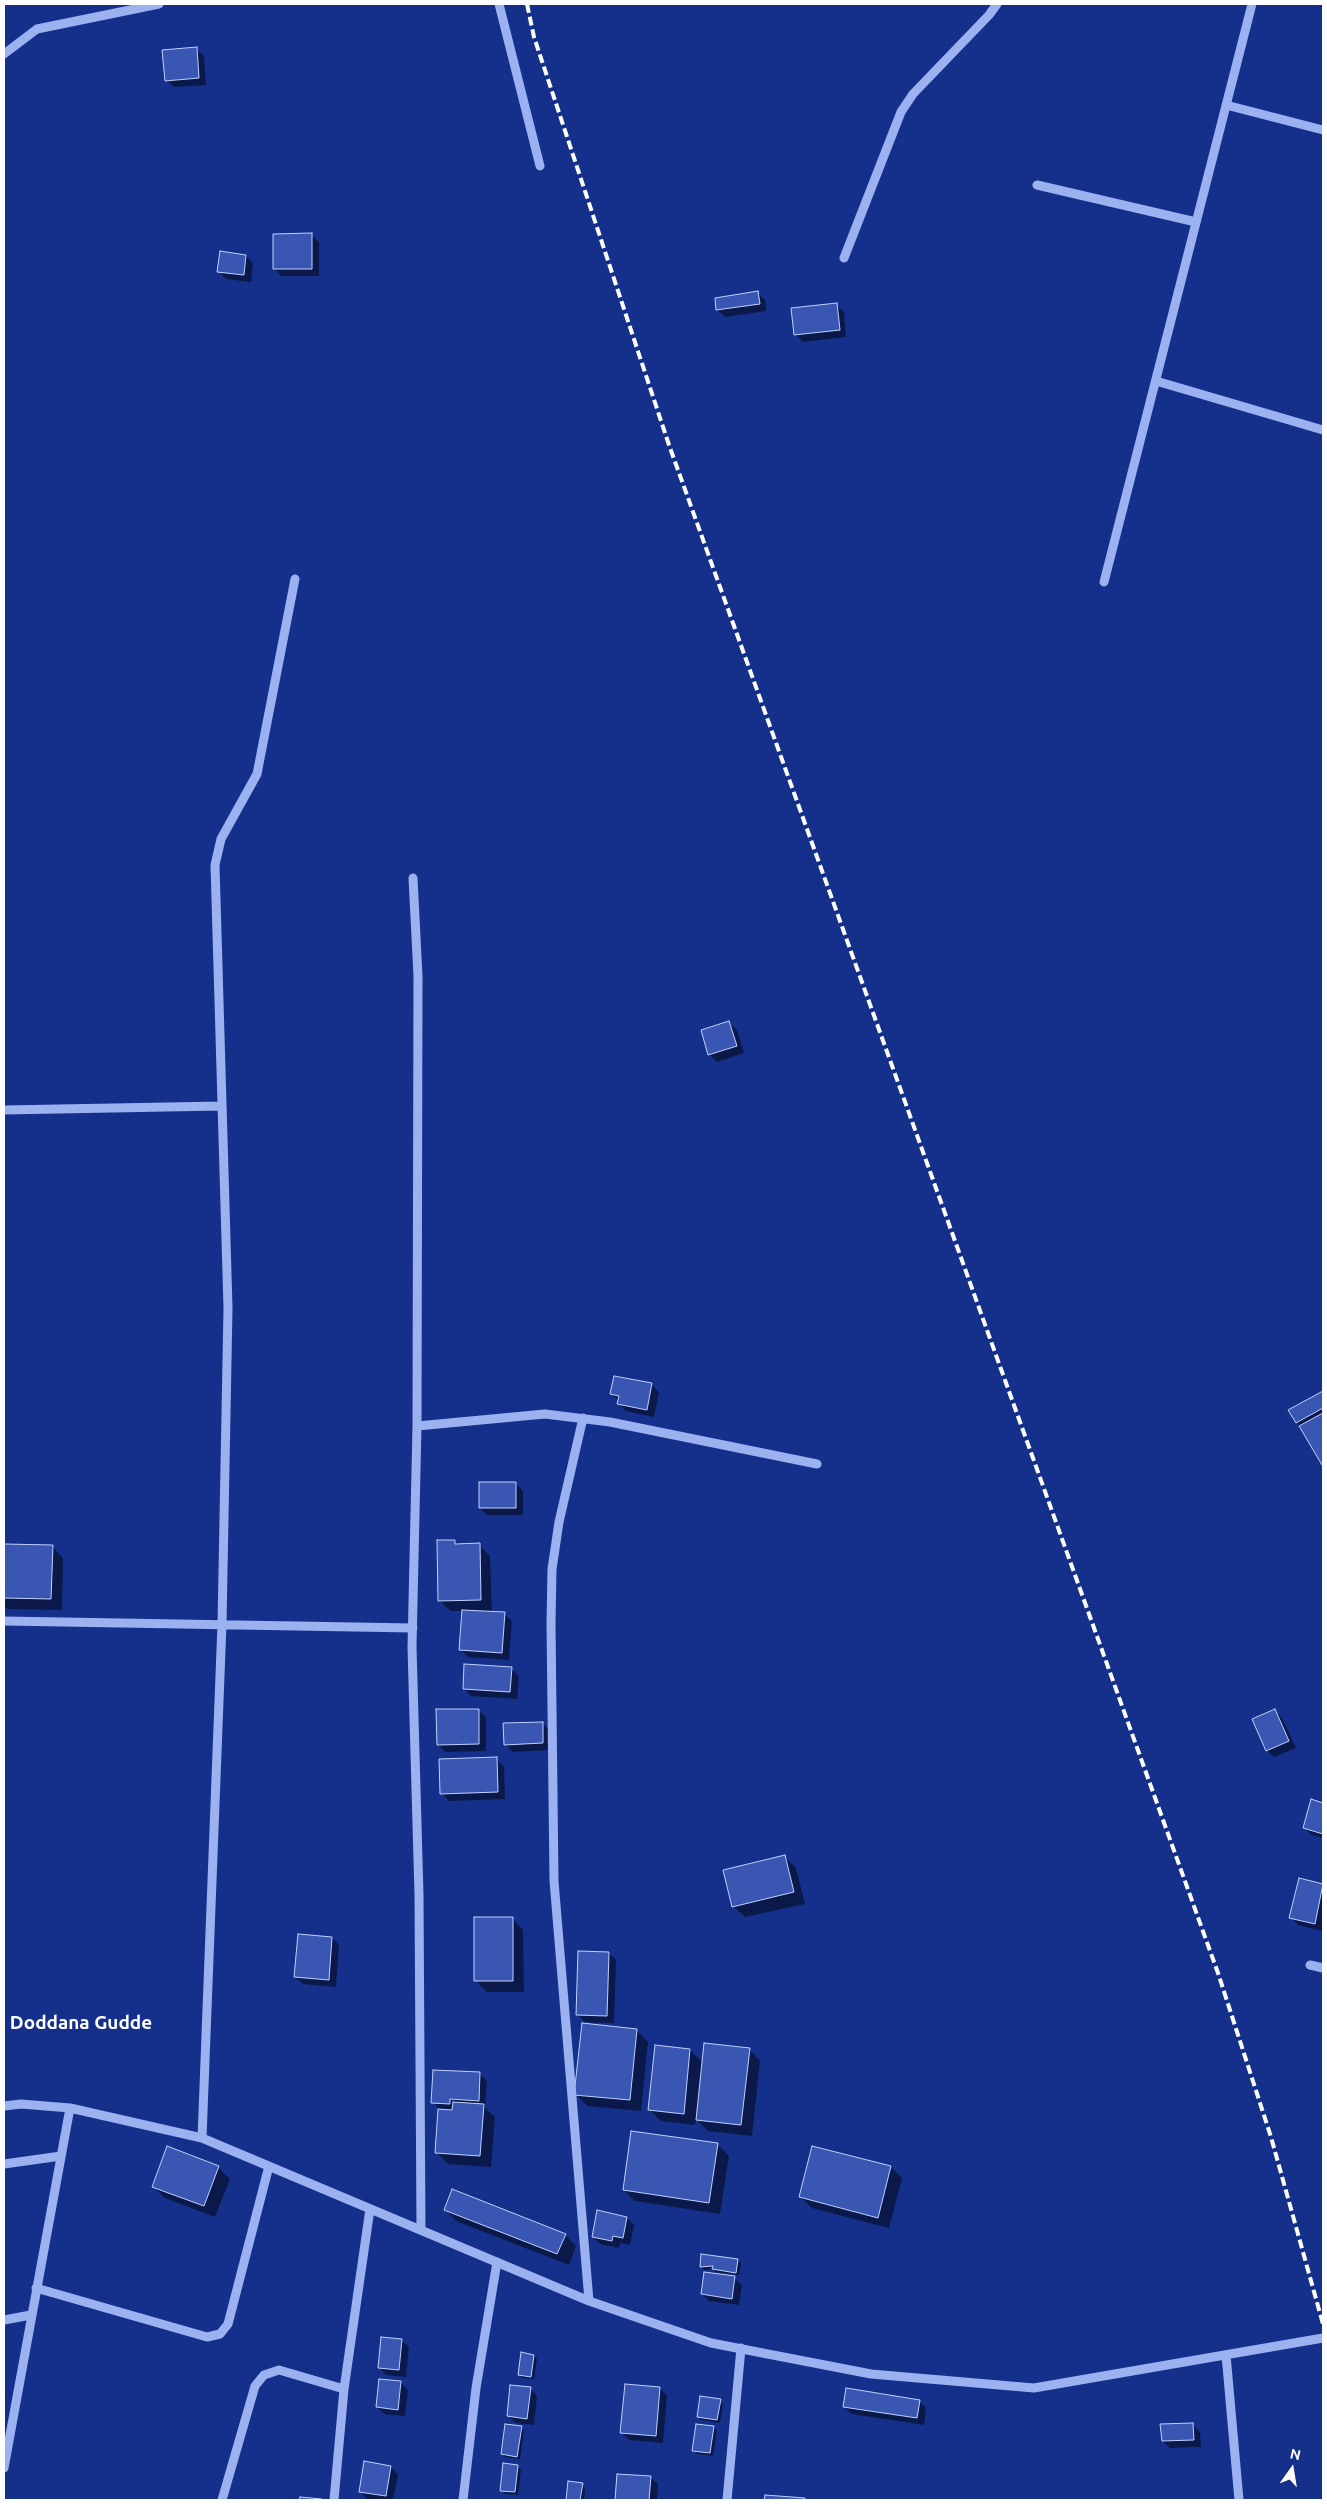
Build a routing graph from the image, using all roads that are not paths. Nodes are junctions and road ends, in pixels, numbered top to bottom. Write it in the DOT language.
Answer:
graph roads {
  1 [pos="159,4"];
  2 [pos="499,4"];
  3 [pos="997,4"];
  4 [pos="1252,4"];
  5 [pos="4,54"];
  6 [pos="1226,105"];
  7 [pos="1323,130"];
  8 [pos="540,166"];
  9 [pos="1038,185"];
  10 [pos="1196,222"];
  11 [pos="844,258"];
  12 [pos="1156,381"];
  13 [pos="1323,430"];
  14 [pos="295,579"];
  15 [pos="1104,582"];
  16 [pos="413,878"];
  17 [pos="221,1106"];
  18 [pos="4,1110"];
  19 [pos="583,1418"];
  20 [pos="416,1426"];
  21 [pos="817,1464"];
  22 [pos="4,1621"];
  23 [pos="222,1624"];
  24 [pos="413,1628"];
  25 [pos="1310,1965"];
  26 [pos="1323,1968"];
  27 [pos="4,2106"];
  28 [pos="70,2108"];
  29 [pos="202,2138"];
  30 [pos="61,2156"];
  31 [pos="4,2164"];
  32 [pos="268,2166"];
  33 [pos="370,2209"];
  34 [pos="421,2230"];
  35 [pos="497,2262"];
  36 [pos="36,2288"];
  37 [pos="589,2301"];
  38 [pos="31,2315"];
  39 [pos="4,2320"];
  40 [pos="1323,2338"];
  41 [pos="741,2348"];
  42 [pos="1226,2355"];
  43 [pos="344,2389"];
  44 [pos="4,2468"];
  45 [pos="222,2500"];
  46 [pos="334,2500"];
  47 [pos="463,2500"];
  48 [pos="727,2500"];
  49 [pos="1239,2500"];
  1 -- 5 [label="street"];
  2 -- 8 [label="street"];
  3 -- 11 [label="street"];
  4 -- 6 [label="street"];
  6 -- 7 [label="street"];
  6 -- 10 [label="street"];
  9 -- 10 [label="street"];
  10 -- 12 [label="street"];
  12 -- 13 [label="street"];
  12 -- 15 [label="street"];
  14 -- 17 [label="street"];
  16 -- 20 [label="street"];
  17 -- 18 [label="street"];
  17 -- 23 [label="street"];
  19 -- 20 [label="street"];
  19 -- 21 [label="street"];
  19 -- 37 [label="street"];
  20 -- 24 [label="street"];
  22 -- 23 [label="street"];
  23 -- 24 [label="street"];
  23 -- 29 [label="street"];
  24 -- 34 [label="street"];
  25 -- 26 [label="street"];
  27 -- 28 [label="street"];
  28 -- 29 [label="street"];
  28 -- 30 [label="street"];
  29 -- 32 [label="street"];
  30 -- 31 [label="street"];
  30 -- 36 [label="street"];
  32 -- 33 [label="street"];
  32 -- 36 [label="street"];
  33 -- 34 [label="street"];
  33 -- 43 [label="street"];
  34 -- 35 [label="street"];
  35 -- 37 [label="street"];
  35 -- 47 [label="street"];
  36 -- 38 [label="street"];
  37 -- 41 [label="street"];
  38 -- 39 [label="street"];
  38 -- 44 [label="street"];
  40 -- 42 [label="street"];
  41 -- 42 [label="street"];
  41 -- 48 [label="street"];
  42 -- 49 [label="street"];
  43 -- 45 [label="street"];
  43 -- 46 [label="street"];
}
